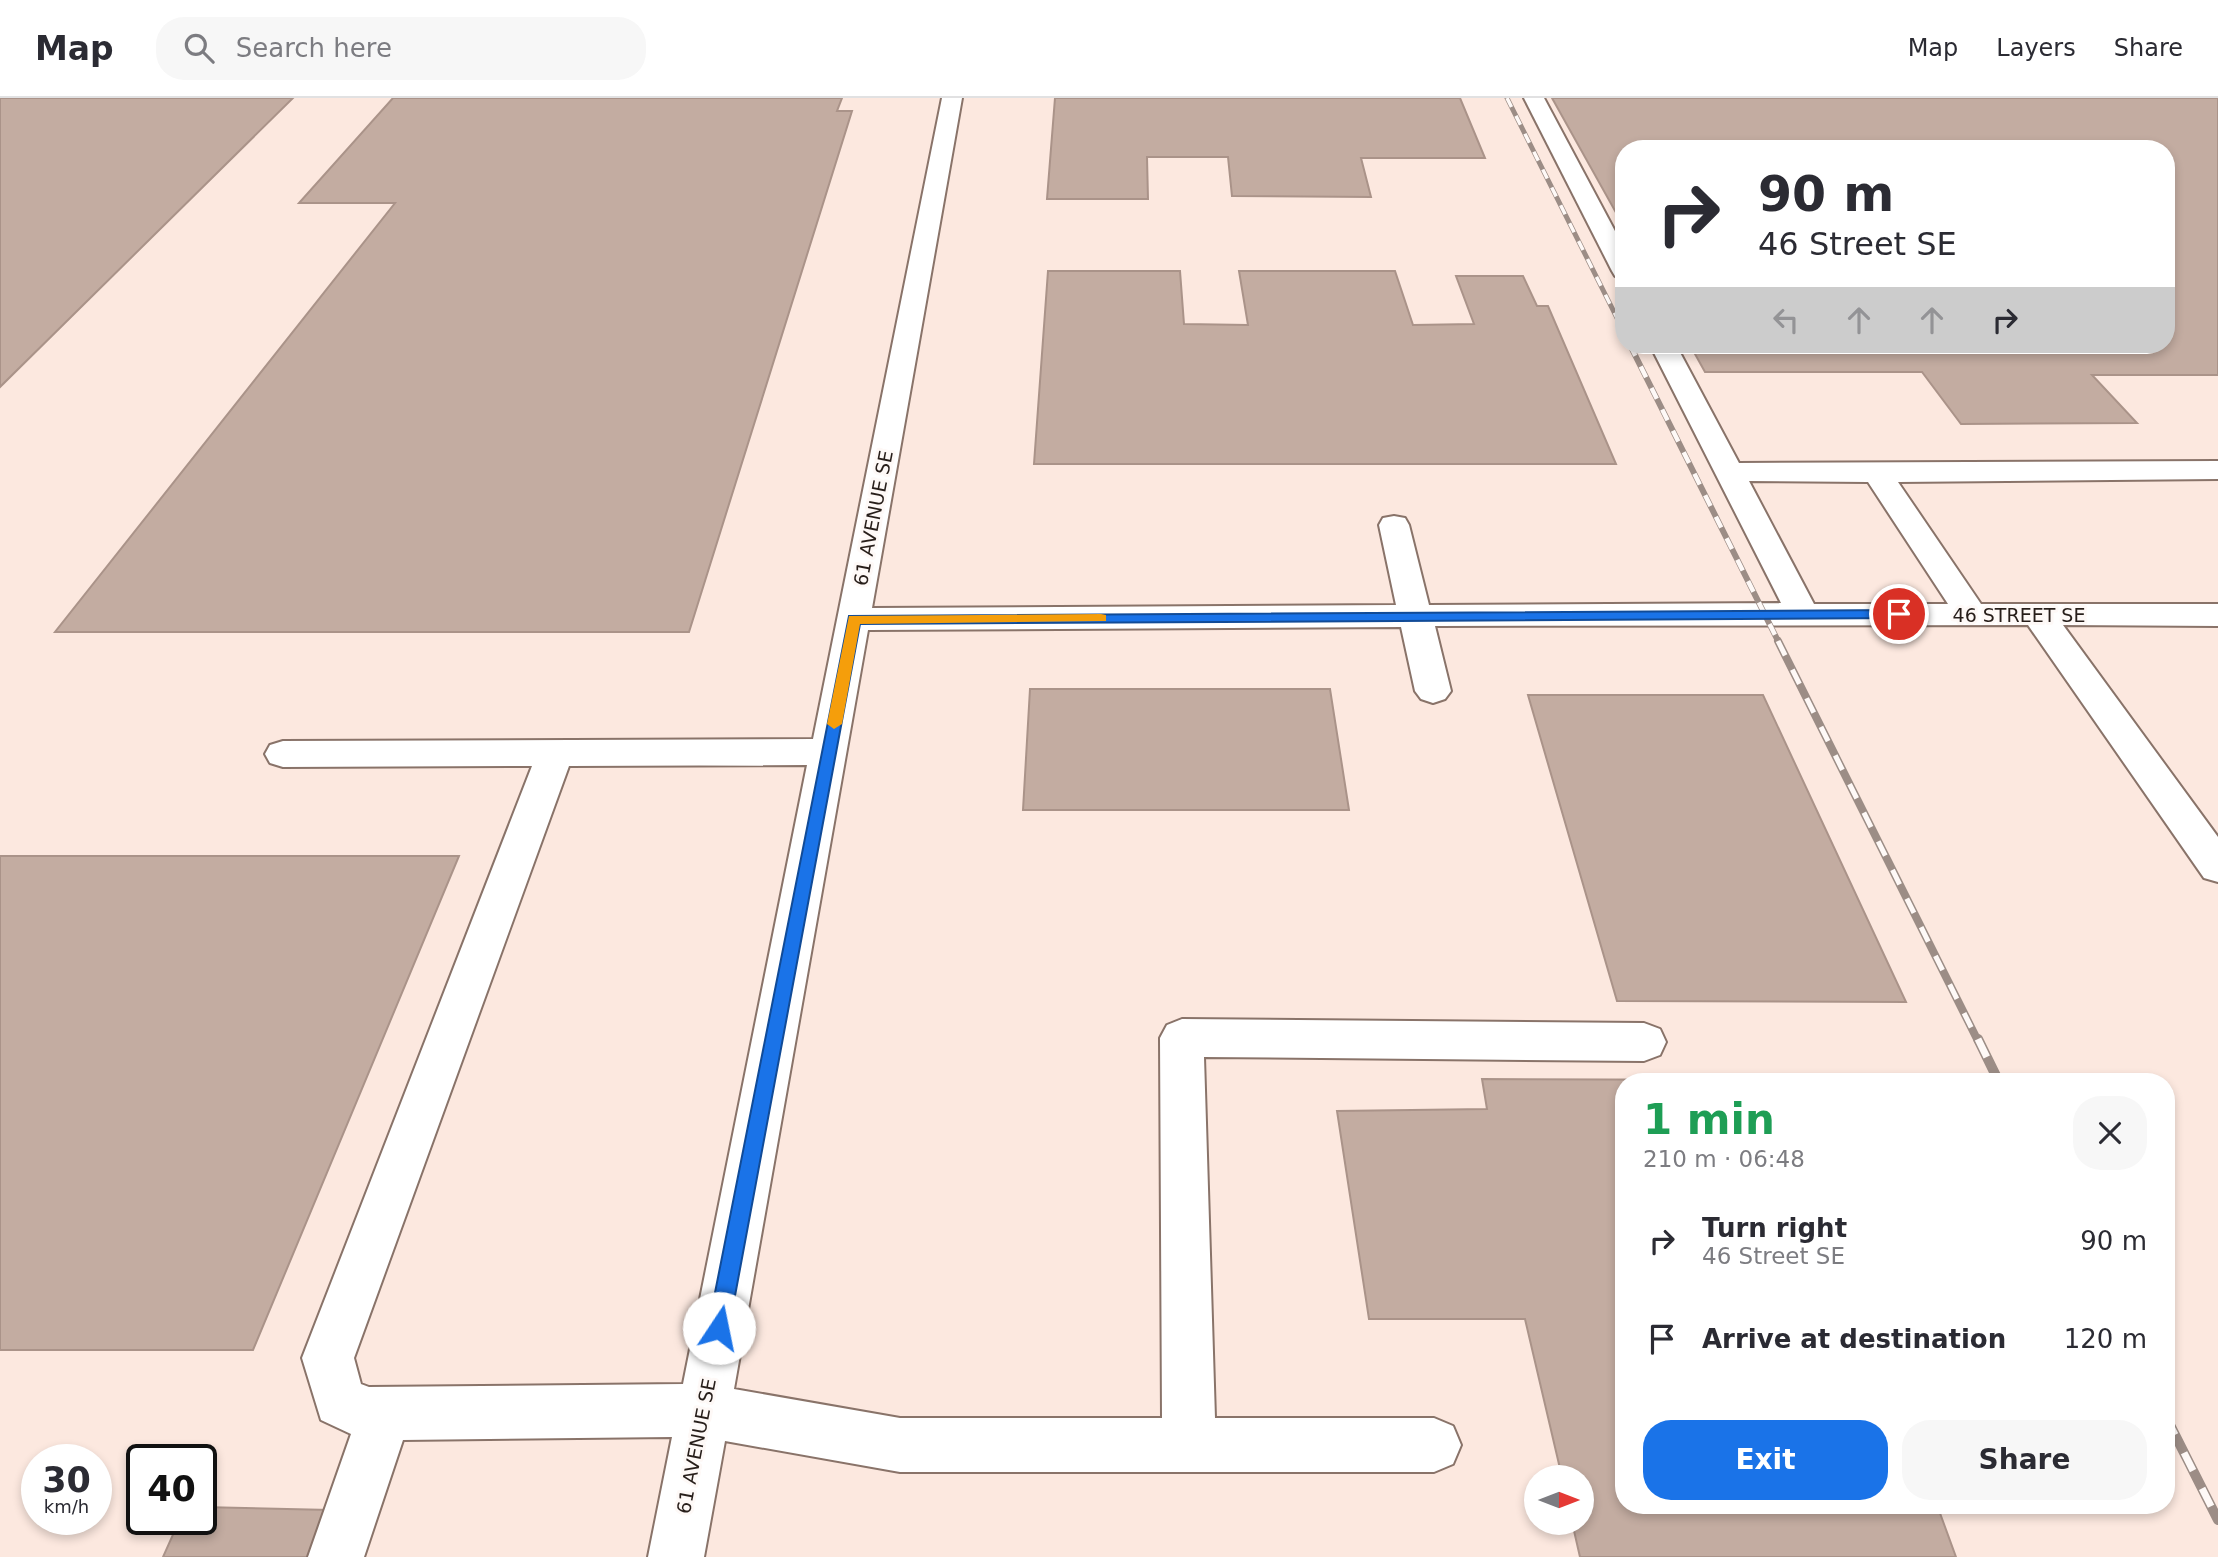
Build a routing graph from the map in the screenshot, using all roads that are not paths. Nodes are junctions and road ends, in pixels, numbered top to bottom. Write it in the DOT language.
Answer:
graph roads {
  1 [pos="952,98"];
  2 [pos="1534,98"];
  3 [pos="1615,254"];
  4 [pos="1668,354"];
  5 [pos="2218,470"];
  6 [pos="1729,472"];
  7 [pos="1877,472"];
  8 [pos="1394,525"];
  9 [pos="1803,614"];
  10 [pos="1972,615"];
  11 [pos="2038,615"];
  12 [pos="2218,615"];
  13 [pos="1415,616"];
  14 [pos="854,620"];
  15 [pos="1433,691"];
  16 [pos="829,752"];
  17 [pos="555,753"];
  18 [pos="283,754"];
  19 [pos="2218,867"];
  20 [pos="1644,1042"];
  21 [pos="703,1410"];
  22 [pos="385,1413"];
  23 [pos="1189,1444"];
  24 [pos="1434,1445"];
  25 [pos="336,1557"];
  26 [pos="676,1557"];
  1 -- 14 [label="street, 61 AVENUE SE"];
  2 -- 3 [label="street"];
  4 -- 6 [label="street"];
  5 -- 7 [label="street"];
  6 -- 7 [label="street"];
  6 -- 9 [label="street"];
  7 -- 10 [label="street"];
  8 -- 13 [label="street"];
  9 -- 10 [label="street, 46 STREET SE"];
  9 -- 13 [label="street, 46 STREET SE"];
  10 -- 11 [label="street, 46 STREET SE"];
  11 -- 12 [label="street, 46 STREET SE"];
  11 -- 19 [label="street"];
  13 -- 14 [label="street, 46 STREET SE"];
  13 -- 15 [label="street"];
  14 -- 16 [label="street, 61 AVENUE SE"];
  16 -- 17 [label="street"];
  16 -- 21 [label="street, 61 AVENUE SE"];
  17 -- 18 [label="street"];
  17 -- 22 [label="street"];
  20 -- 23 [label="street"];
  21 -- 22 [label="street"];
  21 -- 23 [label="street"];
  21 -- 26 [label="street, 61 AVENUE SE"];
  22 -- 25 [label="street"];
  23 -- 24 [label="street"];
}
